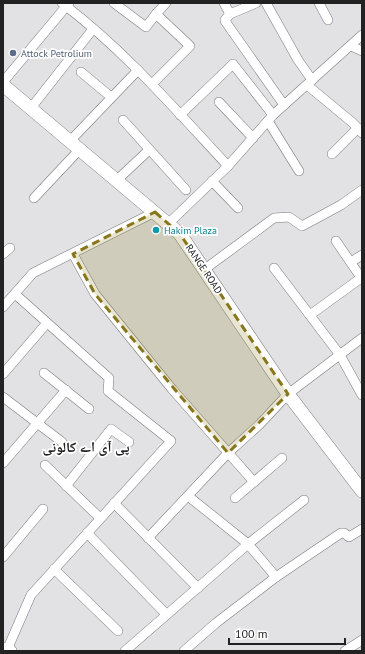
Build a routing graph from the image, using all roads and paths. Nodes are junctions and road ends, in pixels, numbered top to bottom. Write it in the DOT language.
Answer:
graph roads {
  1 [pos="114,3"];
  2 [pos="166,3"];
  3 [pos="224,3"];
  4 [pos="256,3"];
  5 [pos="266,3"];
  6 [pos="319,3"];
  7 [pos="66,4"];
  8 [pos="156,14"];
  9 [pos="230,14"];
  10 [pos="328,20"];
  11 [pos="93,29"];
  12 [pos="362,35"];
  13 [pos="352,46"];
  14 [pos="362,51"];
  15 [pos="138,70"];
  16 [pos="81,72"];
  17 [pos="310,82"];
  18 [pos="3,83"];
  19 [pos="152,84"];
  20 [pos="111,97"];
  21 [pos="219,102"];
  22 [pos="284,105"];
  23 [pos="31,108"];
  24 [pos="180,115"];
  25 [pos="271,118"];
  26 [pos="123,120"];
  27 [pos="360,130"];
  28 [pos="253,138"];
  29 [pos="70,141"];
  30 [pos="80,149"];
  31 [pos="149,150"];
  32 [pos="332,154"];
  33 [pos="228,166"];
  34 [pos="299,171"];
  35 [pos="117,180"];
  36 [pos="212,181"];
  37 [pos="186,190"];
  38 [pos="362,190"];
  39 [pos="34,198"];
  40 [pos="238,208"];
  41 [pos="155,212"];
  42 [pos="168,224"];
  43 [pos="336,241"];
  44 [pos="73,254"];
  45 [pos="362,255"];
  46 [pos="351,262"];
  47 [pos="274,268"];
  48 [pos="204,269"];
  49 [pos="362,278"];
  50 [pos="15,294"];
  51 [pos="3,307"];
  52 [pos="310,315"];
  53 [pos="47,322"];
  54 [pos="362,338"];
  55 [pos="340,355"];
  56 [pos="44,373"];
  57 [pos="3,374"];
  58 [pos="66,390"];
  59 [pos="288,394"];
  60 [pos="362,395"];
  61 [pos="3,396"];
  62 [pos="89,409"];
  63 [pos="38,423"];
  64 [pos="62,442"];
  65 [pos="129,442"];
  66 [pos="228,453"];
  67 [pos="282,458"];
  68 [pos="3,463"];
  69 [pos="45,465"];
  70 [pos="254,482"];
  71 [pos="66,486"];
  72 [pos="362,491"];
  73 [pos="188,496"];
  74 [pos="235,498"];
  75 [pos="304,500"];
  76 [pos="114,503"];
  77 [pos="43,509"];
  78 [pos="100,518"];
  79 [pos="362,529"];
  80 [pos="87,533"];
  81 [pos="148,538"];
  82 [pos="248,544"];
  83 [pos="3,557"];
  84 [pos="54,569"];
  85 [pos="276,577"];
  86 [pos="198,588"];
  87 [pos="166,614"];
  88 [pos="118,631"];
  89 [pos="362,640"];
  90 [pos="7,650"];
  91 [pos="125,651"];
  92 [pos="184,651"];
  93 [pos="345,651"];
  1 -- 8 [label="street"];
  2 -- 8 [label="street"];
  3 -- 9 [label="street"];
  4 -- 9 [label="street"];
  5 -- 17 [label="street"];
  6 -- 10 [label="street"];
  7 -- 11 [label="street"];
  7 -- 18 [label="street"];
  8 -- 19 [label="street"];
  9 -- 22 [label="street"];
  11 -- 15 [label="street"];
  11 -- 23 [label="street"];
  12 -- 13 [label="street"];
  13 -- 14 [label="street"];
  13 -- 17 [label="street"];
  15 -- 19 [label="street"];
  15 -- 20 [label="street"];
  16 -- 20 [label="street"];
  17 -- 22 [label="street"];
  17 -- 27 [label="street"];
  18 -- 23 [label="main road, RANGE ROAD"];
  19 -- 24 [label="street"];
  20 -- 29 [label="street"];
  21 -- 28 [label="street"];
  22 -- 25 [label="street"];
  23 -- 29 [label="main road, RANGE ROAD"];
  24 -- 25 [label="street"];
  24 -- 33 [label="street"];
  25 -- 28 [label="street"];
  25 -- 34 [label="street"];
  26 -- 31 [label="street"];
  27 -- 32 [label="street"];
  28 -- 33 [label="street"];
  29 -- 30 [label="main road, RANGE ROAD"];
  30 -- 35 [label="main road, RANGE ROAD"];
  30 -- 39 [label="street"];
  31 -- 35 [label="street"];
  31 -- 37 [label="street"];
  33 -- 36 [label="street"];
  35 -- 41 [label="main road, RANGE ROAD"];
  36 -- 40 [label="street"];
  36 -- 42 [label="street"];
  38 -- 48 [label="street"];
  41 -- 42 [label="main road, RANGE ROAD"];
  41 -- 44 [label="street"];
  42 -- 48 [label="main road, RANGE ROAD"];
  43 -- 46 [label="street"];
  44 -- 50 [label="street"];
  44 -- 66 [label="street"];
  45 -- 46 [label="street"];
  46 -- 49 [label="street"];
  47 -- 52 [label="street"];
  48 -- 59 [label="main road, RANGE ROAD"];
  49 -- 52 [label="street"];
  50 -- 51 [label="street"];
  50 -- 53 [label="street"];
  52 -- 55 [label="street"];
  53 -- 57 [label="street"];
  53 -- 76 [label="street"];
  54 -- 55 [label="street"];
  55 -- 59 [label="street"];
  55 -- 60 [label="street"];
  56 -- 58 [label="street"];
  58 -- 62 [label="street"];
  58 -- 63 [label="street"];
  59 -- 66 [label="street"];
  59 -- 72 [label="main road, RANGE ROAD"];
  61 -- 63 [label="street"];
  63 -- 64 [label="street"];
  63 -- 68 [label="street"];
  65 -- 71 [label="street"];
  66 -- 70 [label="street"];
  66 -- 73 [label="street"];
  67 -- 70 [label="street"];
  69 -- 71 [label="street"];
  70 -- 74 [label="street"];
  71 -- 78 [label="street"];
  73 -- 81 [label="street"];
  73 -- 82 [label="street"];
  75 -- 82 [label="street"];
  76 -- 78 [label="street"];
  76 -- 81 [label="street"];
  77 -- 83 [label="street"];
  78 -- 80 [label="street"];
  79 -- 85 [label="street"];
  80 -- 84 [label="street"];
  80 -- 87 [label="street"];
  81 -- 86 [label="street"];
  82 -- 85 [label="street"];
  82 -- 86 [label="street"];
  84 -- 88 [label="street"];
  84 -- 90 [label="street"];
  85 -- 92 [label="street"];
  86 -- 87 [label="street"];
  87 -- 91 [label="street"];
  89 -- 93 [label="street"];
}
